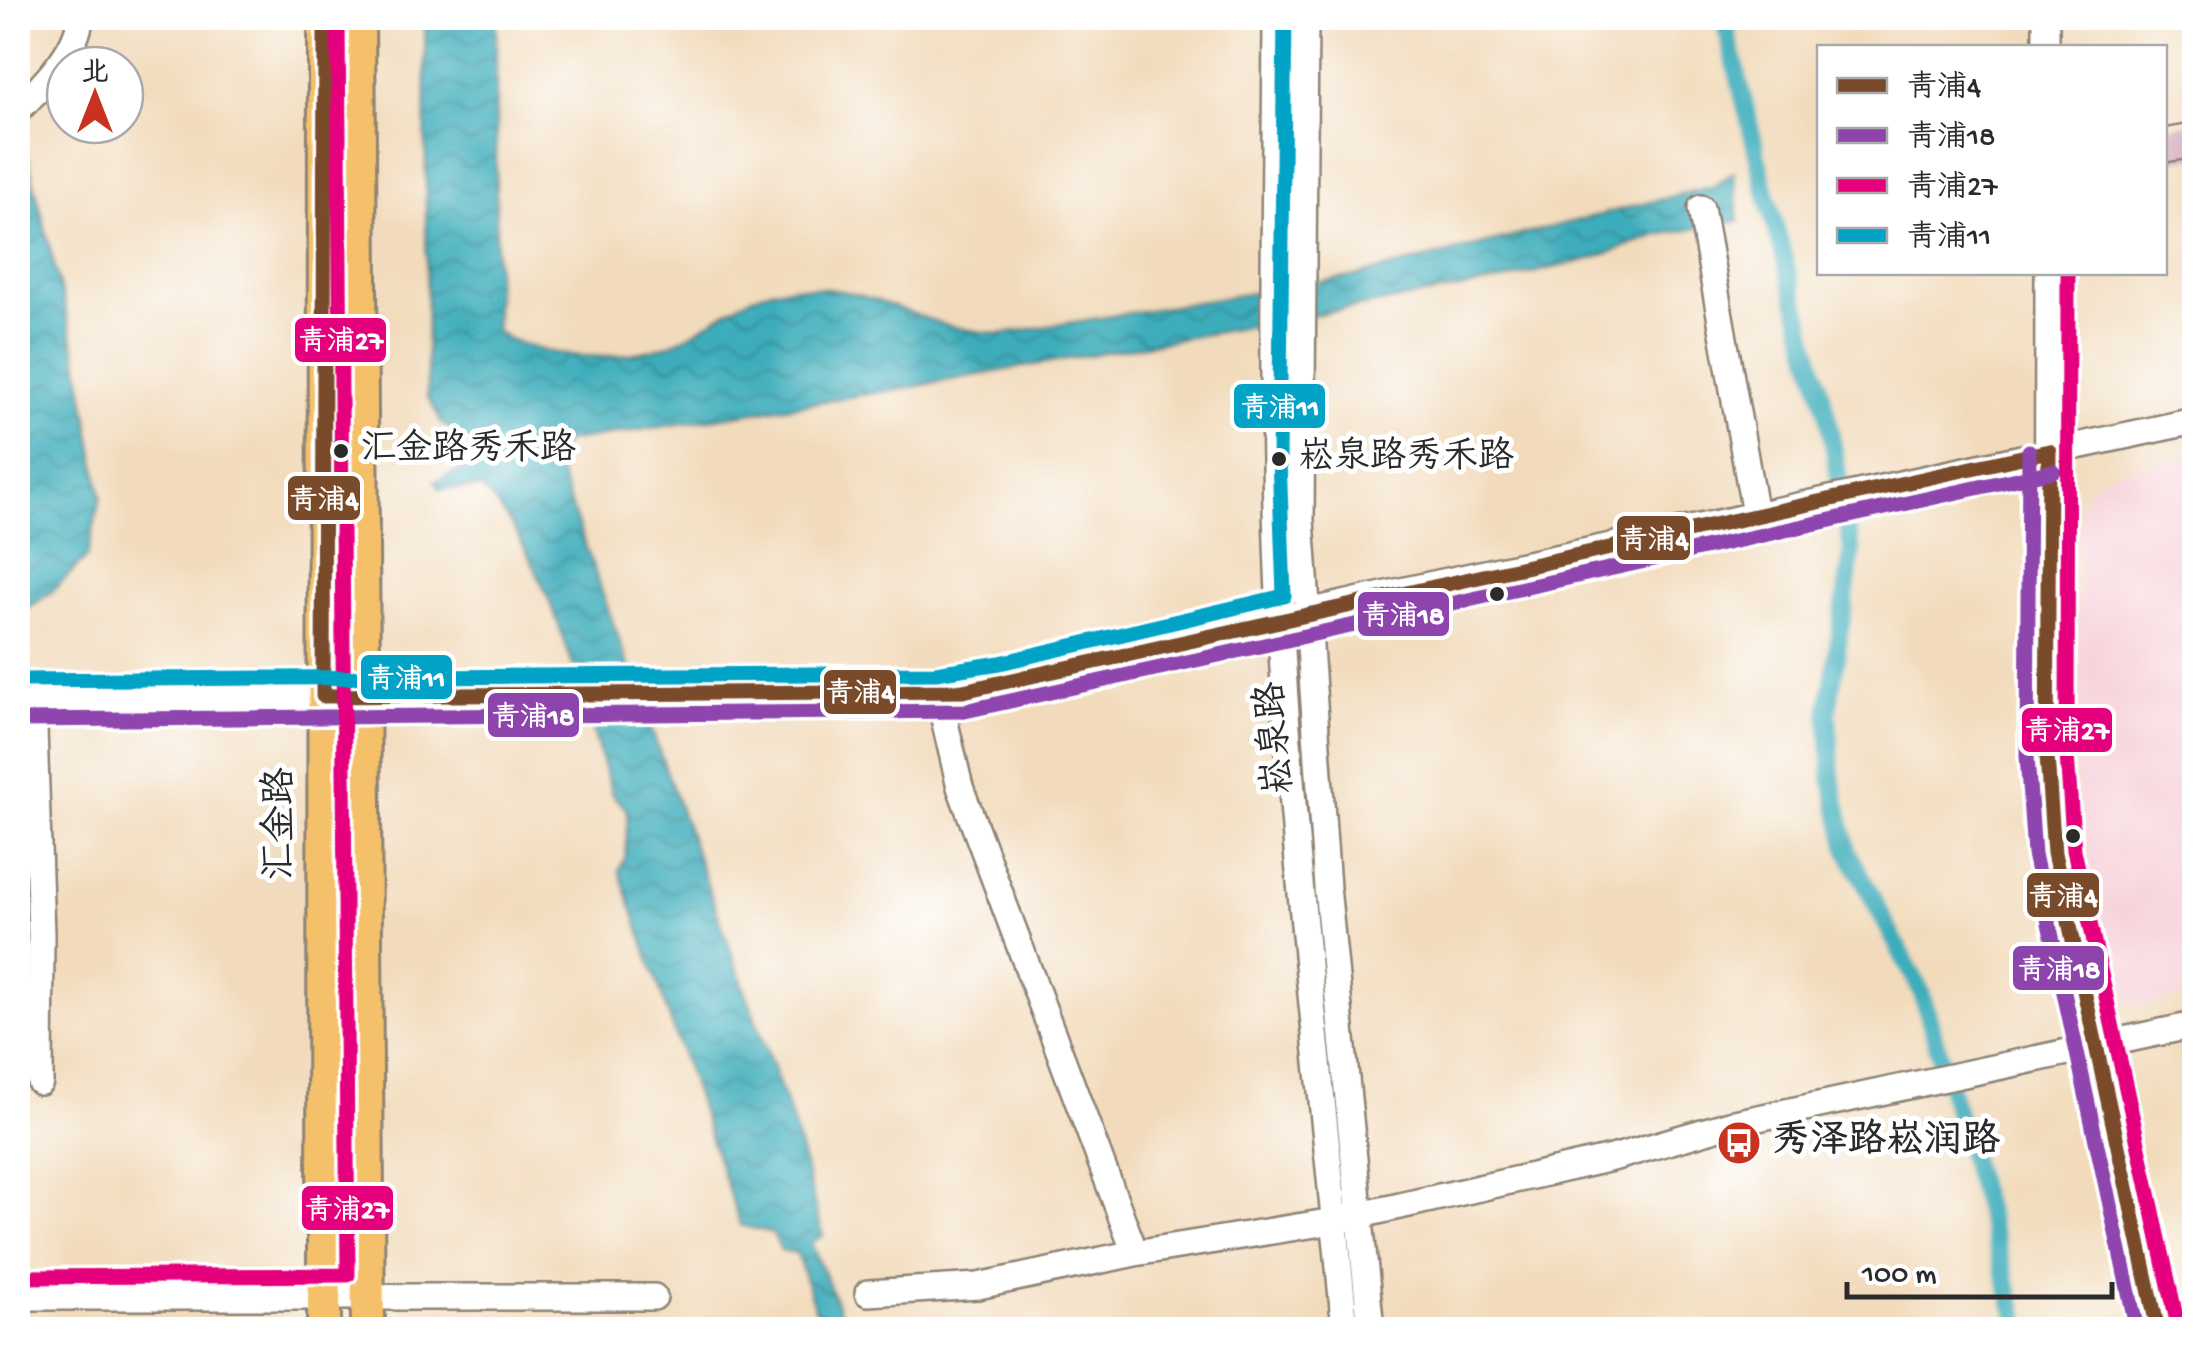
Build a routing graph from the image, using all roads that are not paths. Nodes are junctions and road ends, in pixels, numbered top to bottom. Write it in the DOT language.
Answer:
graph roads {
  1 [pos="80,18"];
  2 [pos="325,18"];
  3 [pos="358,18"];
  4 [pos="1276,18"];
  5 [pos="1304,18"];
  6 [pos="2046,18"];
  7 [pos="2046,45"];
  8 [pos="18,110"];
  9 [pos="1701,208"];
  10 [pos="2048,275"];
  11 [pos="1287,280"];
  12 [pos="2194,422"];
  13 [pos="2049,452"];
  14 [pos="1755,514"];
  15 [pos="1293,615"];
  16 [pos="938,692"];
  17 [pos="323,696"];
  18 [pos="362,696"];
  19 [pos="25,700"];
  20 [pos="1322,973"];
  21 [pos="2194,1025"];
  22 [pos="2098,1045"];
  23 [pos="40,1082"];
  24 [pos="1360,1216"];
  25 [pos="1334,1221"];
  26 [pos="1135,1253"];
  27 [pos="868,1293"];
  28 [pos="324,1295"];
  29 [pos="368,1295"];
  30 [pos="18,1297"];
  31 [pos="654,1297"];
  32 [pos="324,1330"];
  33 [pos="368,1330"];
  34 [pos="1345,1330"];
  35 [pos="1372,1330"];
  36 [pos="2158,1330"];
  1 -- 8 [label="street"];
  2 -- 17 [label="main road, 汇金路"];
  3 -- 18 [label="main road"];
  4 -- 11 [label="street, 崧泉路"];
  5 -- 11 [label="street, 崧泉路"];
  6 -- 7 [label="street"];
  9 -- 14 [label="street"];
  10 -- 13 [label="street"];
  11 -- 15 [label="street, 崧泉路"];
  12 -- 13 [label="street"];
  13 -- 14 [label="street"];
  13 -- 22 [label="street"];
  14 -- 15 [label="street"];
  15 -- 16 [label="street"];
  15 -- 20 [label="street, 崧泉路"];
  15 -- 20 [label="street, 崧泉路"];
  16 -- 18 [label="street"];
  16 -- 26 [label="street"];
  17 -- 18 [label="street"];
  17 -- 19 [label="street"];
  17 -- 28 [label="main road, 汇金路"];
  18 -- 29 [label="main road"];
  19 -- 23 [label="street"];
  20 -- 24 [label="street, 崧泉路"];
  20 -- 25 [label="street, 崧泉路"];
  21 -- 22 [label="street"];
  22 -- 24 [label="street"];
  22 -- 36 [label="street"];
  24 -- 25 [label="street"];
  24 -- 35 [label="street, 崧泉路"];
  25 -- 26 [label="street"];
  25 -- 34 [label="street, 崧泉路"];
  26 -- 27 [label="street"];
  28 -- 29 [label="street"];
  28 -- 30 [label="street"];
  28 -- 32 [label="main road, 汇金路"];
  29 -- 31 [label="street"];
  29 -- 33 [label="main road"];
}
